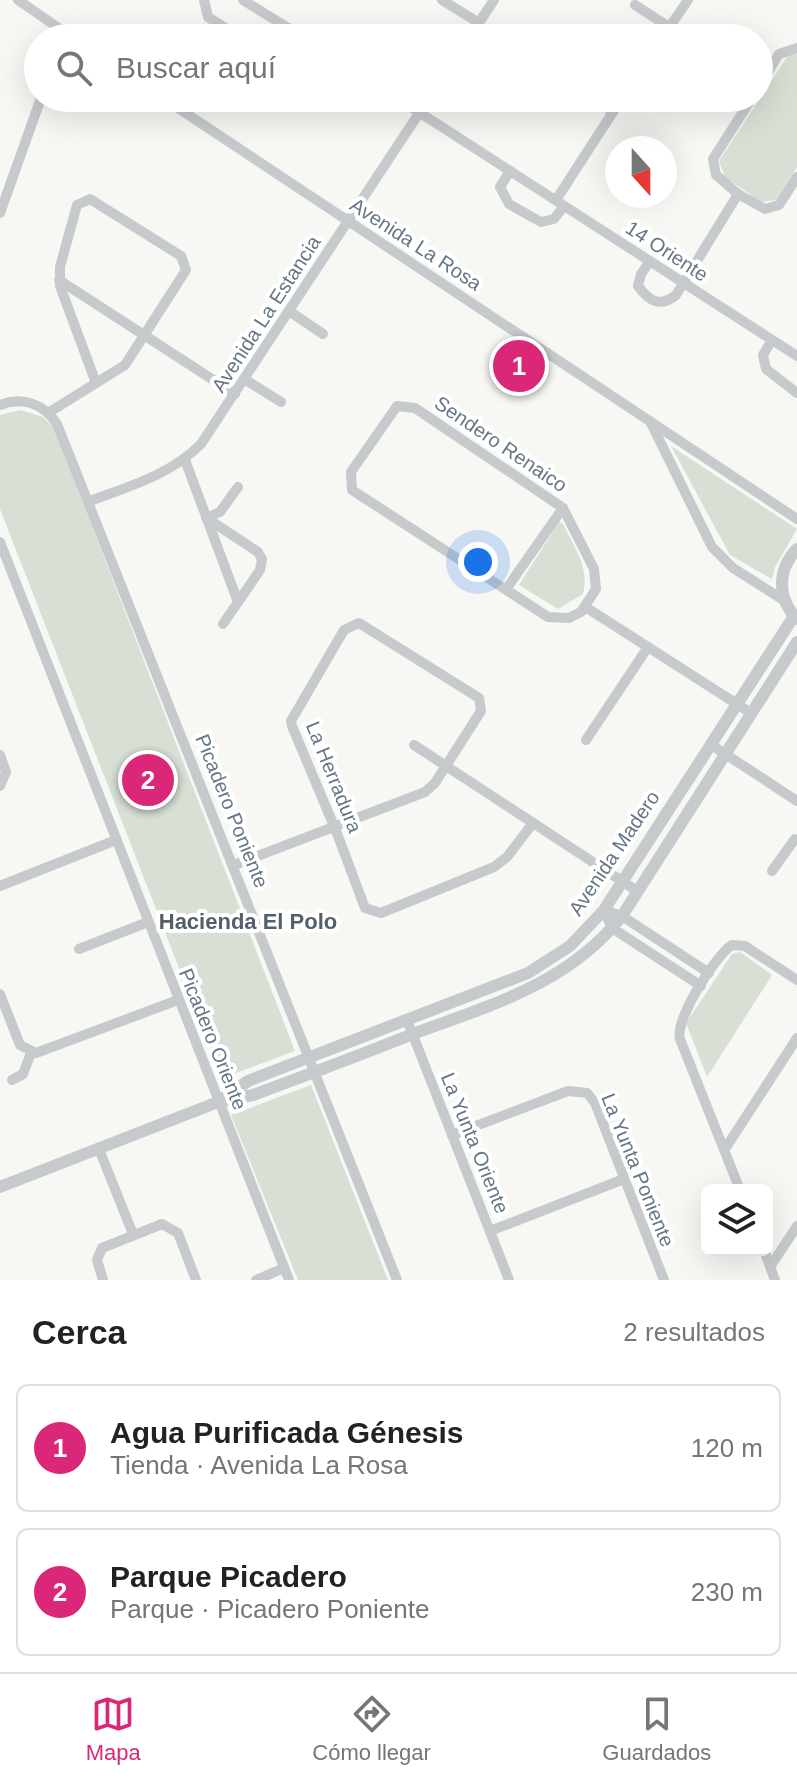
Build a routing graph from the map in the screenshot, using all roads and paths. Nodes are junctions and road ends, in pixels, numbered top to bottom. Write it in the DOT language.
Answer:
graph roads {
  1 [pos="18,0"];
  2 [pos="204,0"];
  3 [pos="243,0"];
  4 [pos="442,0"];
  5 [pos="494,0"];
  6 [pos="688,0"];
  7 [pos="635,5"];
  8 [pos="479,23"];
  9 [pos="50,24"];
  10 [pos="219,24"];
  11 [pos="282,24"];
  12 [pos="664,24"];
  13 [pos="671,24"];
  14 [pos="797,48"];
  15 [pos="773,64"];
  16 [pos="36,112"];
  17 [pos="184,112"];
  18 [pos="613,112"];
  19 [pos="743,112"];
  20 [pos="420,113"];
  21 [pos="510,171"];
  22 [pos="797,177"];
  23 [pos="738,194"];
  24 [pos="560,203"];
  25 [pos="0,213"];
  26 [pos="348,221"];
  27 [pos="650,261"];
  28 [pos="59,280"];
  29 [pos="682,281"];
  30 [pos="289,311"];
  31 [pos="323,334"];
  32 [pos="144,336"];
  33 [pos="772,340"];
  34 [pos="797,356"];
  35 [pos="244,379"];
  36 [pos="96,383"];
  37 [pos="797,393"];
  38 [pos="235,394"];
  39 [pos="1,401"];
  40 [pos="281,402"];
  41 [pos="48,413"];
  42 [pos="649,419"];
  43 [pos="185,460"];
  44 [pos="238,487"];
  45 [pos="90,501"];
  46 [pos="563,508"];
  47 [pos="206,518"];
  48 [pos="797,519"];
  49 [pos="0,542"];
  50 [pos="797,549"];
  51 [pos="507,588"];
  52 [pos="785,601"];
  53 [pos="238,602"];
  54 [pos="587,608"];
  55 [pos="795,618"];
  56 [pos="223,624"];
  57 [pos="797,642"];
  58 [pos="648,647"];
  59 [pos="737,704"];
  60 [pos="751,713"];
  61 [pos="586,740"];
  62 [pos="710,744"];
  63 [pos="414,745"];
  64 [pos="724,753"];
  65 [pos="0,755"];
  66 [pos="446,765"];
  67 [pos="0,786"];
  68 [pos="797,801"];
  69 [pos="533,823"];
  70 [pos="335,829"];
  71 [pos="796,837"];
  72 [pos="116,840"];
  73 [pos="797,854"];
  74 [pos="234,865"];
  75 [pos="772,871"];
  76 [pos="621,881"];
  77 [pos="0,886"];
  78 [pos="637,891"];
  79 [pos="604,910"];
  80 [pos="622,916"];
  81 [pos="148,922"];
  82 [pos="612,928"];
  83 [pos="79,949"];
  84 [pos="709,973"];
  85 [pos="797,980"];
  86 [pos="701,986"];
  87 [pos="0,994"];
  88 [pos="178,1000"];
  89 [pos="407,1020"];
  90 [pos="412,1035"];
  91 [pos="797,1038"];
  92 [pos="31,1053"];
  93 [pos="309,1059"];
  94 [pos="314,1073"];
  95 [pos="12,1080"];
  96 [pos="218,1102"];
  97 [pos="452,1135"];
  98 [pos="99,1149"];
  99 [pos="725,1149"];
  100 [pos="624,1179"];
  101 [pos="738,1184"];
  102 [pos="0,1187"];
  103 [pos="797,1226"];
  104 [pos="490,1231"];
  105 [pos="133,1234"];
  106 [pos="766,1256"];
  107 [pos="770,1267"];
  108 [pos="284,1268"];
  109 [pos="103,1280"];
  110 [pos="196,1280"];
  111 [pos="256,1280"];
  112 [pos="289,1280"];
  113 [pos="397,1280"];
  114 [pos="509,1280"];
  115 [pos="664,1280"];
  116 [pos="775,1280"];
  1 -- 9 [label="street"];
  2 -- 10 [label="street"];
  3 -- 11 [label="street"];
  4 -- 8 [label="street"];
  5 -- 8 [label="street"];
  6 -- 13 [label="street"];
  7 -- 12 [label="street"];
  14 -- 15 [label="street"];
  16 -- 25 [label="street"];
  17 -- 26 [label="street, Avenida La Rosa"];
  18 -- 24 [label="street"];
  19 -- 23 [label="street"];
  20 -- 21 [label="street, 14 Oriente"];
  20 -- 26 [label="street, Avenida La Estancia"];
  21 -- 24 [label="street, 14 Oriente"];
  21 -- 24 [label="street"];
  22 -- 23 [label="street"];
  23 -- 29 [label="street"];
  24 -- 27 [label="street, 14 Oriente"];
  26 -- 30 [label="street, Avenida La Estancia"];
  26 -- 42 [label="street, Avenida La Rosa"];
  27 -- 29 [label="street, 14 Oriente"];
  27 -- 29 [label="street"];
  28 -- 32 [label="street"];
  28 -- 32 [label="street"];
  28 -- 36 [label="street"];
  29 -- 33 [label="street, 14 Oriente"];
  30 -- 31 [label="street"];
  30 -- 35 [label="street, Avenida La Estancia"];
  32 -- 36 [label="street"];
  32 -- 38 [label="street"];
  33 -- 34 [label="street, 14 Oriente"];
  33 -- 37 [label="street"];
  35 -- 38 [label="street, Avenida La Estancia"];
  35 -- 40 [label="street"];
  36 -- 41 [label="street"];
  38 -- 43 [label="street, Avenida La Estancia"];
  39 -- 41 [label="street"];
  41 -- 45 [label="street, Picadero Poniente"];
  42 -- 48 [label="street, Avenida La Rosa"];
  42 -- 52 [label="street"];
  43 -- 45 [label="street, Avenida La Estancia"];
  43 -- 47 [label="street"];
  44 -- 47 [label="street"];
  45 -- 74 [label="street, Picadero Poniente"];
  46 -- 51 [label="street"];
  46 -- 51 [label="street, Sendero Renaico"];
  46 -- 54 [label="street, Sendero Renaico"];
  47 -- 53 [label="street"];
  47 -- 53 [label="street"];
  49 -- 72 [label="street, Picadero Oriente"];
  50 -- 52 [label="street"];
  51 -- 54 [label="street, Sendero Renaico"];
  52 -- 55 [label="street"];
  53 -- 56 [label="street"];
  54 -- 58 [label="street"];
  55 -- 59 [label="street, Avenida Madero"];
  57 -- 60 [label="street, Avenida Madero"];
  58 -- 59 [label="street"];
  58 -- 61 [label="street"];
  59 -- 60 [label="street"];
  59 -- 62 [label="street, Avenida Madero"];
  60 -- 64 [label="street, Avenida Madero"];
  62 -- 64 [label="street"];
  62 -- 76 [label="street, Avenida Madero"];
  63 -- 66 [label="street"];
  64 -- 68 [label="street"];
  64 -- 78 [label="street, Avenida Madero"];
  65 -- 67 [label="street"];
  66 -- 69 [label="street"];
  66 -- 70 [label="street"];
  66 -- 70 [label="street, La Herradura"];
  69 -- 70 [label="street, La Herradura"];
  69 -- 76 [label="street"];
  70 -- 74 [label="street"];
  71 -- 73 [label="street"];
  71 -- 75 [label="street"];
  72 -- 77 [label="street"];
  72 -- 81 [label="street, Picadero Oriente"];
  74 -- 93 [label="street, Picadero Poniente"];
  76 -- 78 [label="street"];
  76 -- 79 [label="street, Avenida Madero"];
  78 -- 80 [label="street, Avenida Madero"];
  79 -- 80 [label="street"];
  79 -- 82 [label="street"];
  79 -- 89 [label="street, Avenida Madero"];
  80 -- 82 [label="street, Avenida Madero"];
  80 -- 84 [label="street"];
  81 -- 83 [label="street"];
  81 -- 88 [label="street, Picadero Oriente"];
  82 -- 86 [label="street"];
  82 -- 90 [label="street, Avenida Madero"];
  84 -- 85 [label="street"];
  84 -- 86 [label="street"];
  86 -- 99 [label="street"];
  87 -- 92 [label="street"];
  88 -- 92 [label="street"];
  88 -- 96 [label="street, Picadero Oriente"];
  89 -- 90 [label="street, La Yunta Oriente"];
  89 -- 93 [label="street, Avenida Madero"];
  90 -- 94 [label="street, Avenida Madero"];
  90 -- 97 [label="street, La Yunta Oriente"];
  91 -- 99 [label="street"];
  92 -- 95 [label="street"];
  93 -- 94 [label="street, Picadero Poniente"];
  93 -- 96 [label="street, Avenida Madero"];
  94 -- 96 [label="street, Avenida Madero"];
  94 -- 113 [label="street, Picadero Poniente"];
  96 -- 98 [label="street, Avenida Madero"];
  96 -- 108 [label="street, Picadero Oriente"];
  97 -- 100 [label="street, La Yunta Poniente"];
  97 -- 104 [label="street, La Yunta Oriente"];
  98 -- 102 [label="street, Avenida Madero"];
  98 -- 105 [label="street"];
  99 -- 101 [label="street"];
  100 -- 104 [label="street"];
  100 -- 115 [label="street, La Yunta Poniente"];
  103 -- 107 [label="street"];
  104 -- 114 [label="street, La Yunta Oriente"];
  105 -- 109 [label="street"];
  105 -- 110 [label="street"];
  106 -- 107 [label="street"];
  107 -- 116 [label="street"];
  108 -- 111 [label="street"];
  108 -- 112 [label="street, Picadero Oriente"];
}
